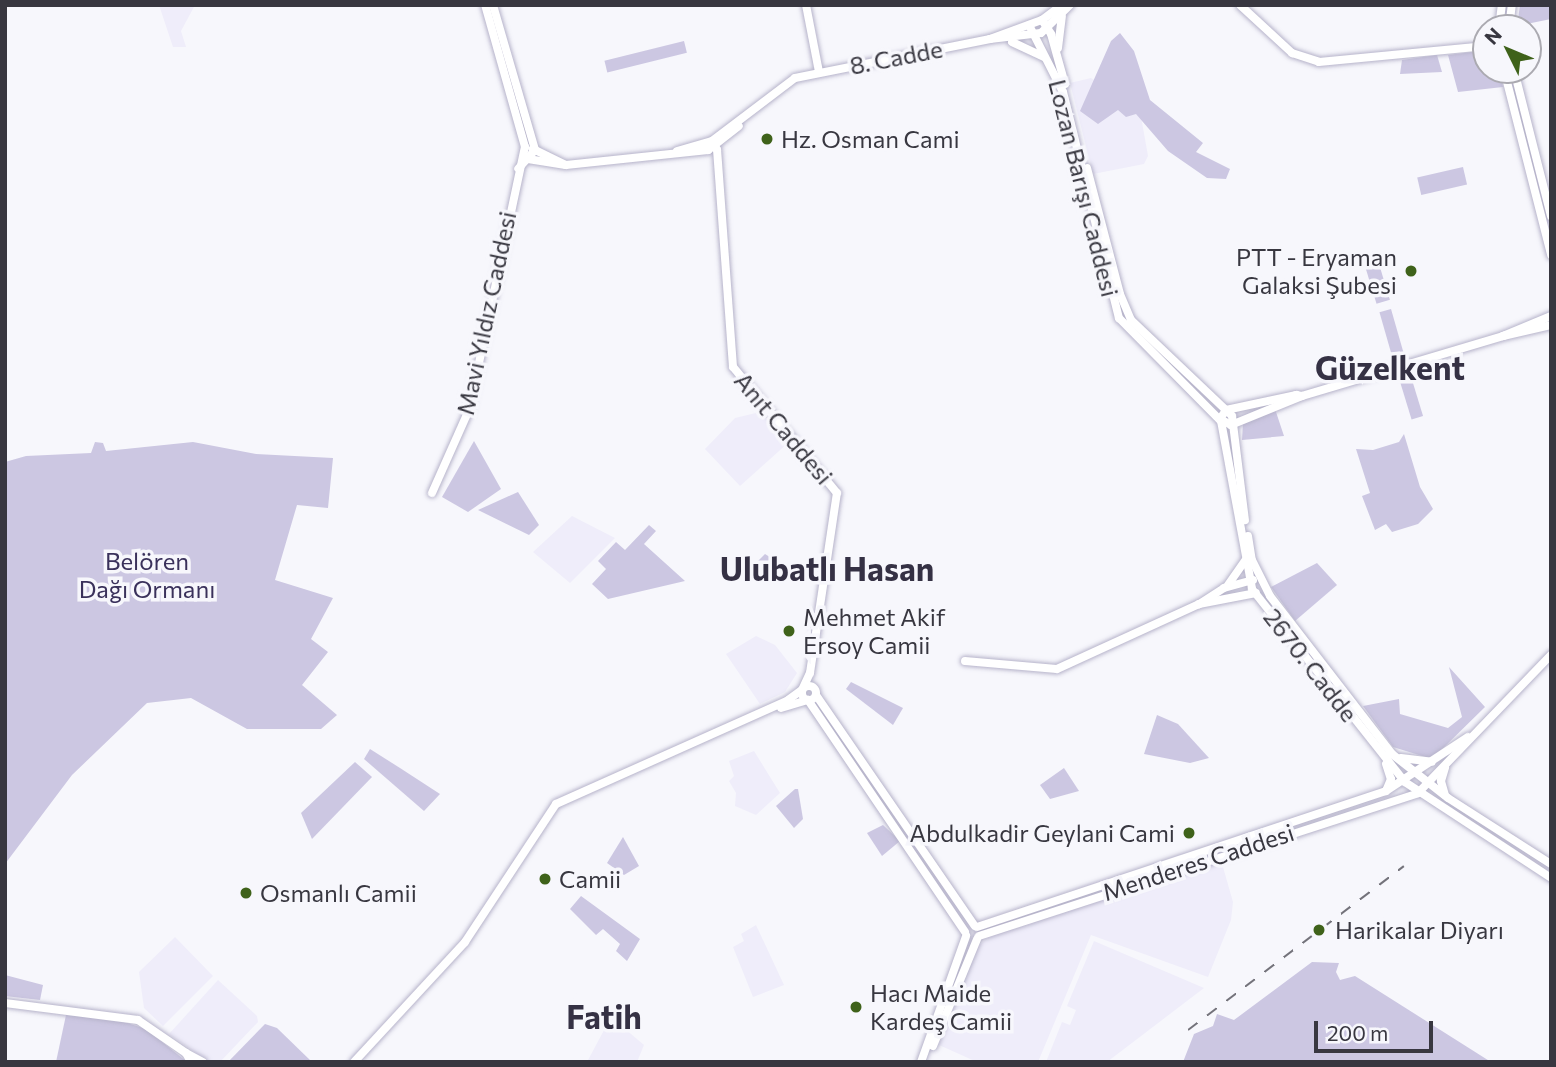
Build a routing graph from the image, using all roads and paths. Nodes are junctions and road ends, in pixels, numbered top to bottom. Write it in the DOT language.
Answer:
graph roads {
  1 [pos="485,5"];
  2 [pos="493,5"];
  3 [pos="806,5"];
  4 [pos="1240,5"];
  5 [pos="1066,7"];
  6 [pos="1042,20"];
  7 [pos="1029,25"];
  8 [pos="1048,29"];
  9 [pos="1033,36"];
  10 [pos="990,39"];
  11 [pos="1005,40"];
  12 [pos="1472,46"];
  13 [pos="1468,47"];
  14 [pos="502,49"];
  15 [pos="1472,49"];
  16 [pos="1058,57"];
  17 [pos="1050,62"];
  18 [pos="819,72"];
  19 [pos="1508,84"];
  20 [pos="1518,84"];
  21 [pos="714,144"];
  22 [pos="536,150"];
  23 [pos="523,151"];
  24 [pos="531,160"];
  25 [pos="566,164"];
  26 [pos="518,169"];
  27 [pos="1551,216"];
  28 [pos="1551,255"];
  29 [pos="1126,311"];
  30 [pos="1117,315"];
  31 [pos="1551,316"];
  32 [pos="1127,322"];
  33 [pos="1551,325"];
  34 [pos="1503,336"];
  35 [pos="1302,396"];
  36 [pos="1228,409"];
  37 [pos="1221,421"];
  38 [pos="1234,422"];
  39 [pos="432,493"];
  40 [pos="1246,559"];
  41 [pos="1259,581"];
  42 [pos="1224,588"];
  43 [pos="1255,592"];
  44 [pos="1199,604"];
  45 [pos="1551,655"];
  46 [pos="965,662"];
  47 [pos="810,673"];
  48 [pos="802,690"];
  49 [pos="812,694"];
  50 [pos="1468,737"];
  51 [pos="1392,754"];
  52 [pos="1381,755"];
  53 [pos="1435,762"];
  54 [pos="1448,762"];
  55 [pos="1418,774"];
  56 [pos="1405,782"];
  57 [pos="1428,782"];
  58 [pos="1386,791"];
  59 [pos="1418,793"];
  60 [pos="1445,795"];
  61 [pos="557,806"];
  62 [pos="1227,848"];
  63 [pos="1551,864"];
  64 [pos="1551,878"];
  65 [pos="977,932"];
  66 [pos="966,934"];
  67 [pos="5,1003"];
  68 [pos="186,1053"];
  69 [pos="191,1062"];
  70 [pos="203,1062"];
  71 [pos="354,1062"];
  72 [pos="360,1062"];
  73 [pos="921,1062"];
  74 [pos="927,1062"];
  1 -- 14 [label="main road"];
  2 -- 14 [label="main road"];
  3 -- 18 [label="main road"];
  4 -- 13 [label="main road"];
  5 -- 6 [label="main road, 8. Cadde"];
  5 -- 8 [label="main road, 8. Cadde"];
  5 -- 16 [label="main road"];
  6 -- 7 [label="main road, 8. Cadde"];
  6 -- 8 [label="main road, Lozan Barışı Caddesi"];
  7 -- 9 [label="main road, Lozan Barışı Caddesi"];
  7 -- 10 [label="main road, 8. Cadde"];
  8 -- 9 [label="main road, 8. Cadde"];
  8 -- 16 [label="main road, Lozan Barışı Caddesi"];
  9 -- 11 [label="main road, 8. Cadde"];
  9 -- 17 [label="main road, Lozan Barışı Caddesi"];
  10 -- 11 [label="main road, 8. Cadde"];
  10 -- 18 [label="main road, 8. Cadde"];
  11 -- 17 [label="main road"];
  12 -- 13 [label="main road"];
  13 -- 15 [label="main road"];
  14 -- 22 [label="main road"];
  14 -- 23 [label="main road"];
  16 -- 29 [label="main road, Lozan Barışı Caddesi"];
  17 -- 30 [label="main road, Lozan Barışı Caddesi"];
  18 -- 21 [label="main road, 8. Cadde"];
  19 -- 28 [label="main road"];
  20 -- 27 [label="main road"];
  21 -- 25 [label="main road"];
  21 -- 47 [label="main road, Anıt Caddesi"];
  22 -- 23 [label="main road"];
  22 -- 24 [label="main road"];
  22 -- 25 [label="main road"];
  23 -- 24 [label="main road"];
  23 -- 26 [label="main road, Mavi Yıldız Caddesi"];
  24 -- 25 [label="main road"];
  24 -- 26 [label="main road"];
  26 -- 39 [label="main road, Mavi Yıldız Caddesi"];
  29 -- 30 [label="main road, Lozan Barışı Caddesi"];
  29 -- 32 [label="main road, Lozan Barışı Caddesi"];
  30 -- 32 [label="main road, Lozan Barışı Caddesi"];
  31 -- 34 [label="main road"];
  32 -- 36 [label="main road, Lozan Barışı Caddesi"];
  32 -- 37 [label="main road, Lozan Barışı Caddesi"];
  33 -- 34 [label="main road"];
  34 -- 35 [label="main road"];
  35 -- 36 [label="main road"];
  35 -- 38 [label="main road"];
  36 -- 37 [label="main road"];
  36 -- 38 [label="main road, Lozan Barışı Caddesi"];
  37 -- 38 [label="main road"];
  37 -- 40 [label="main road"];
  38 -- 41 [label="main road, Lozan Barışı Caddesi"];
  40 -- 41 [label="main road"];
  40 -- 42 [label="main road"];
  41 -- 42 [label="main road, 2670. Cadde"];
  41 -- 43 [label="main road"];
  41 -- 51 [label="main road, 2670. Cadde"];
  42 -- 44 [label="main road, 2670. Cadde"];
  43 -- 44 [label="main road, 2670. Cadde"];
  43 -- 52 [label="main road, 2670. Cadde"];
  44 -- 46 [label="main road, 2670. Cadde"];
  45 -- 50 [label="main road"];
  47 -- 48 [label="main road"];
  47 -- 49 [label="main road"];
  48 -- 49 [label="main road"];
  48 -- 61 [label="main road"];
  49 -- 61 [label="main road"];
  49 -- 65 [label="main road"];
  49 -- 66 [label="main road"];
  50 -- 53 [label="main road, Menderes Caddesi"];
  50 -- 54 [label="main road"];
  51 -- 53 [label="main road"];
  51 -- 55 [label="main road, 2670. Cadde"];
  52 -- 56 [label="main road, 2670. Cadde"];
  52 -- 58 [label="main road"];
  53 -- 55 [label="main road, Menderes Caddesi"];
  54 -- 57 [label="main road"];
  54 -- 60 [label="main road"];
  55 -- 56 [label="main road, Menderes Caddesi"];
  55 -- 57 [label="main road, 2670. Cadde"];
  56 -- 58 [label="main road, Menderes Caddesi"];
  56 -- 59 [label="main road, 2670. Cadde"];
  57 -- 59 [label="main road"];
  57 -- 60 [label="main road, 2670. Cadde"];
  58 -- 62 [label="main road, Menderes Caddesi"];
  59 -- 62 [label="main road, Menderes Caddesi"];
  59 -- 64 [label="main road, 2670. Cadde"];
  60 -- 63 [label="main road, 2670. Cadde"];
  61 -- 71 [label="main road"];
  61 -- 72 [label="main road"];
  62 -- 65 [label="main road, Menderes Caddesi"];
  65 -- 66 [label="main road, Menderes Caddesi"];
  65 -- 66 [label="main road"];
  65 -- 74 [label="main road"];
  66 -- 73 [label="main road"];
  67 -- 68 [label="main road"];
  68 -- 69 [label="main road"];
  68 -- 70 [label="main road"];
}
